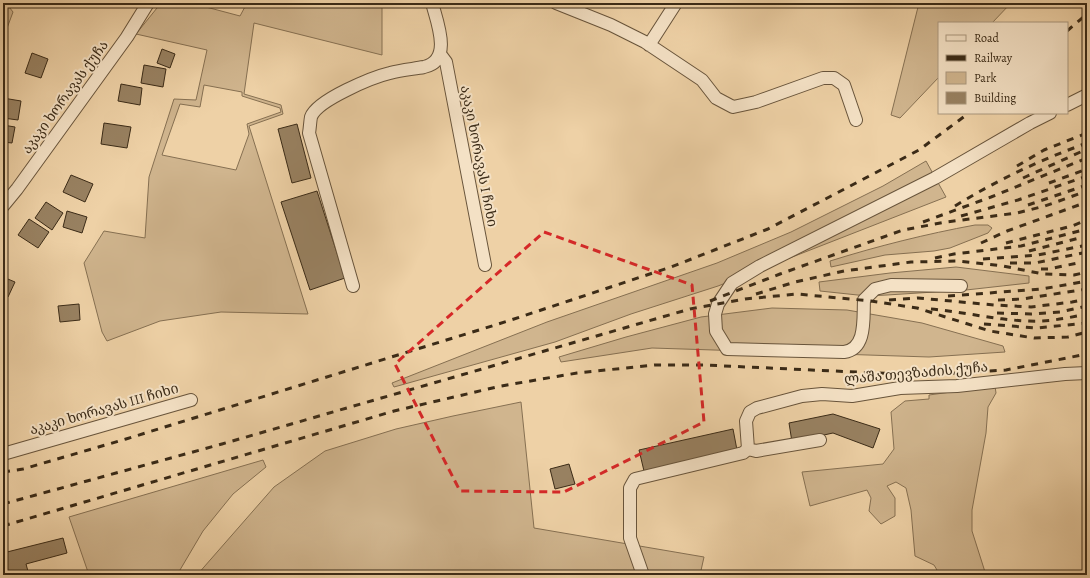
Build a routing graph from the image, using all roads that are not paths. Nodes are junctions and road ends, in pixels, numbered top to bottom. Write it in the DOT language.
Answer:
graph roads {
  1 [pos="148,3"];
  2 [pos="432,3"];
  3 [pos="556,3"];
  4 [pos="676,3"];
  5 [pos="650,45"];
  6 [pos="440,54"];
  7 [pos="1087,95"];
  8 [pos="1068,104"];
  9 [pos="1048,114"];
  10 [pos="856,120"];
  11 [pos="3,206"];
  12 [pos="485,265"];
  13 [pos="353,286"];
  14 [pos="961,286"];
  15 [pos="1087,373"];
  16 [pos="191,400"];
  17 [pos="820,440"];
  18 [pos="748,449"];
  19 [pos="3,454"];
  20 [pos="643,575"];
  1 -- 11 [label="street, აკაკი ხორავას ქუჩა"];
  2 -- 6 [label="street"];
  3 -- 5 [label="street"];
  4 -- 5 [label="street"];
  5 -- 10 [label="street"];
  6 -- 12 [label="street, აკაკი ხორავას I ჩიხი"];
  6 -- 13 [label="street"];
  7 -- 8 [label="street"];
  9 -- 14 [label="street"];
  15 -- 18 [label="street, ლაშა თევზაძის ქუჩა"];
  16 -- 19 [label="street, აკაკი ხორავას III ჩიხი"];
  17 -- 18 [label="street"];
  18 -- 20 [label="street"];
}
